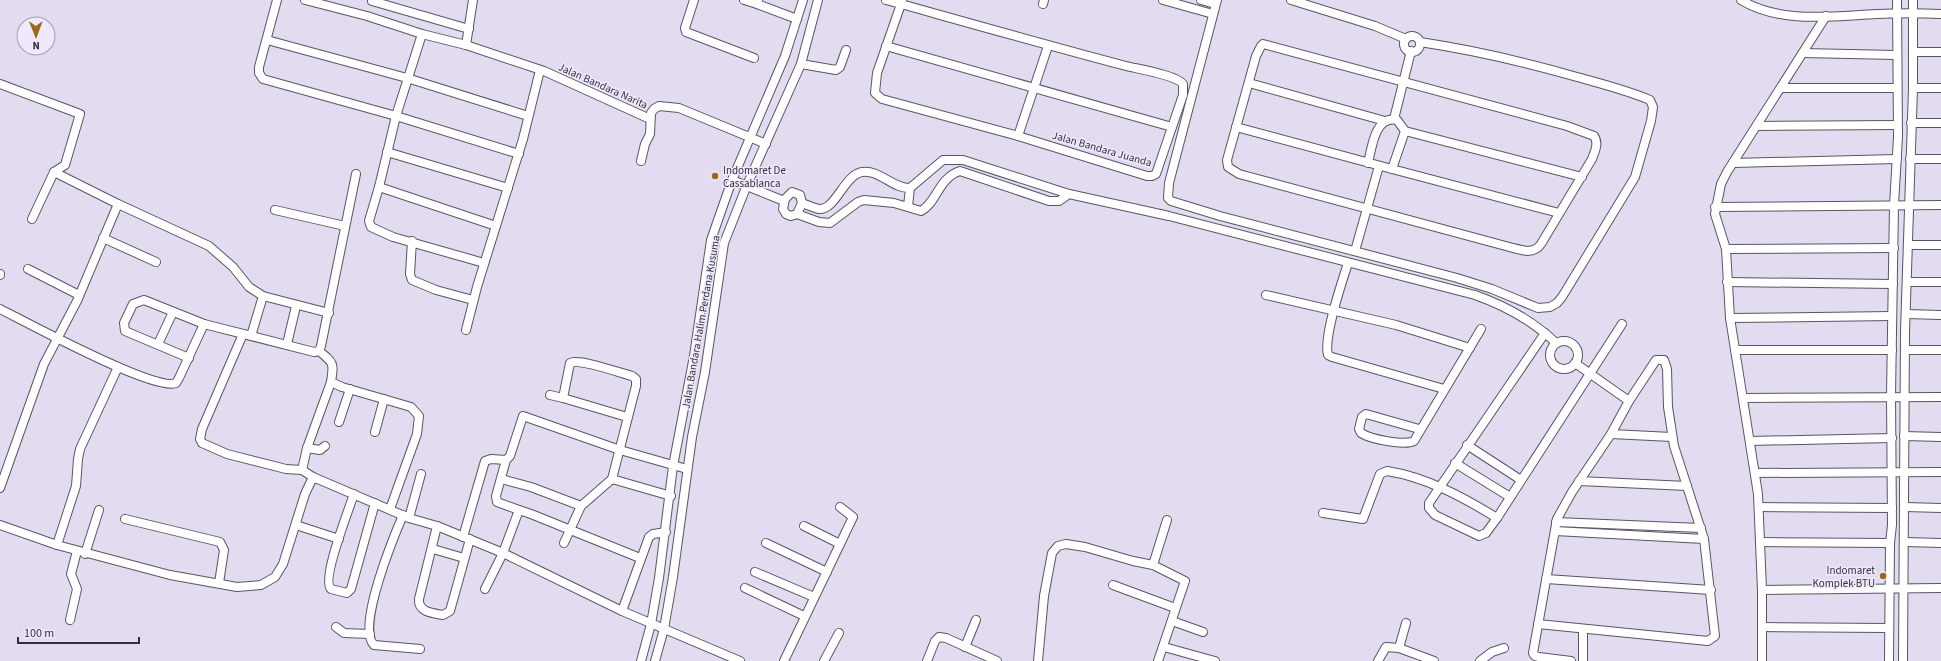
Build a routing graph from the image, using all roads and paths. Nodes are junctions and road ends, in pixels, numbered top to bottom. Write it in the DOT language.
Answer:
graph roads {
  1 [pos="277,0"];
  2 [pos="305,0"];
  3 [pos="473,0"];
  4 [pos="694,0"];
  5 [pos="744,0"];
  6 [pos="803,0"];
  7 [pos="818,0"];
  8 [pos="886,0"];
  9 [pos="1163,0"];
  10 [pos="1201,0"];
  11 [pos="1291,0"];
  12 [pos="1741,0"];
  13 [pos="1897,0"];
  14 [pos="1912,0"];
  15 [pos="372,1"];
  16 [pos="758,2"];
  17 [pos="902,2"];
  18 [pos="1216,2"];
  19 [pos="1897,13"];
  20 [pos="1912,13"];
  21 [pos="1213,14"];
  22 [pos="1941,14"];
  23 [pos="367,16"];
  24 [pos="1826,16"];
  25 [pos="797,18"];
  26 [pos="469,29"];
  27 [pos="422,34"];
  28 [pos="1406,39"];
  29 [pos="267,40"];
  30 [pos="1420,42"];
  31 [pos="466,45"];
  32 [pos="886,46"];
  33 [pos="1048,46"];
  34 [pos="846,50"];
  35 [pos="1411,51"];
  36 [pos="1913,52"];
  37 [pos="1941,52"];
  38 [pos="1803,53"];
  39 [pos="1896,55"];
  40 [pos="754,58"];
  41 [pos="801,64"];
  42 [pos="542,71"];
  43 [pos="407,78"];
  44 [pos="1248,83"];
  45 [pos="1402,83"];
  46 [pos="0,84"];
  47 [pos="1034,88"];
  48 [pos="1781,88"];
  49 [pos="1897,88"];
  50 [pos="1912,88"];
  51 [pos="1941,88"];
  52 [pos="396,116"];
  53 [pos="528,116"];
  54 [pos="650,119"];
  55 [pos="1394,120"];
  56 [pos="1385,121"];
  57 [pos="1911,123"];
  58 [pos="1941,123"];
  59 [pos="1757,126"];
  60 [pos="1172,127"];
  61 [pos="1236,127"];
  62 [pos="1897,130"];
  63 [pos="1405,131"];
  64 [pos="1911,134"];
  65 [pos="1018,136"];
  66 [pos="750,139"];
  67 [pos="766,144"];
  68 [pos="387,152"];
  69 [pos="519,154"];
  70 [pos="1897,159"];
  71 [pos="1910,159"];
  72 [pos="1941,159"];
  73 [pos="641,160"];
  74 [pos="963,160"];
  75 [pos="1368,163"];
  76 [pos="1733,163"];
  77 [pos="1379,166"];
  78 [pos="1392,169"];
  79 [pos="960,171"];
  80 [pos="54,172"];
  81 [pos="356,174"];
  82 [pos="1582,177"];
  83 [pos="732,180"];
  84 [pos="750,186"];
  85 [pos="379,187"];
  86 [pos="508,188"];
  87 [pos="910,188"];
  88 [pos="1069,194"];
  89 [pos="784,201"];
  90 [pos="802,203"];
  91 [pos="118,204"];
  92 [pos="1894,205"];
  93 [pos="1909,205"];
  94 [pos="1941,205"];
  95 [pos="908,206"];
  96 [pos="1715,207"];
  97 [pos="1367,208"];
  98 [pos="276,210"];
  99 [pos="1559,213"];
  100 [pos="797,214"];
  101 [pos="32,219"];
  102 [pos="345,226"];
  103 [pos="496,226"];
  104 [pos="103,238"];
  105 [pos="412,241"];
  106 [pos="1908,245"];
  107 [pos="1941,245"];
  108 [pos="1894,248"];
  109 [pos="1726,249"];
  110 [pos="1355,251"];
  111 [pos="156,262"];
  112 [pos="1348,262"];
  113 [pos="484,263"];
  114 [pos="28,269"];
  115 [pos="1727,282"];
  116 [pos="1907,282"];
  117 [pos="1941,282"];
  118 [pos="1893,284"];
  119 [pos="79,295"];
  120 [pos="1266,295"];
  121 [pos="263,296"];
  122 [pos="473,300"];
  123 [pos="296,306"];
  124 [pos="0,309"];
  125 [pos="1334,311"];
  126 [pos="173,312"];
  127 [pos="329,313"];
  128 [pos="1906,314"];
  129 [pos="1941,315"];
  130 [pos="1892,316"];
  131 [pos="1730,318"];
  132 [pos="204,324"];
  133 [pos="1622,324"];
  134 [pos="1481,329"];
  135 [pos="466,330"];
  136 [pos="1892,332"];
  137 [pos="1905,332"];
  138 [pos="1545,333"];
  139 [pos="247,335"];
  140 [pos="57,338"];
  141 [pos="1556,343"];
  142 [pos="158,344"];
  143 [pos="287,344"];
  144 [pos="1470,348"];
  145 [pos="1735,350"];
  146 [pos="1892,350"];
  147 [pos="1905,350"];
  148 [pos="1941,350"];
  149 [pos="318,351"];
  150 [pos="189,358"];
  151 [pos="1575,363"];
  152 [pos="118,367"];
  153 [pos="1590,375"];
  154 [pos="331,382"];
  155 [pos="350,389"];
  156 [pos="1444,389"];
  157 [pos="550,395"];
  158 [pos="1891,396"];
  159 [pos="1905,396"];
  160 [pos="1941,397"];
  161 [pos="563,398"];
  162 [pos="1743,398"];
  163 [pos="384,399"];
  164 [pos="1629,401"];
  165 [pos="627,417"];
  166 [pos="339,422"];
  167 [pos="1419,429"];
  168 [pos="375,432"];
  169 [pos="1611,434"];
  170 [pos="1904,436"];
  171 [pos="1941,436"];
  172 [pos="1672,437"];
  173 [pos="1892,438"];
  174 [pos="1750,441"];
  175 [pos="1467,445"];
  176 [pos="325,446"];
  177 [pos="307,448"];
  178 [pos="620,450"];
  179 [pos="506,460"];
  180 [pos="1455,463"];
  181 [pos="674,466"];
  182 [pos="688,469"];
  183 [pos="302,470"];
  184 [pos="1892,472"];
  185 [pos="1904,472"];
  186 [pos="1941,472"];
  187 [pos="1755,473"];
  188 [pos="422,474"];
  189 [pos="313,477"];
  190 [pos="501,479"];
  191 [pos="612,479"];
  192 [pos="1521,480"];
  193 [pos="1579,481"];
  194 [pos="1687,486"];
  195 [pos="1439,487"];
  196 [pos="0,488"];
  197 [pos="354,494"];
  198 [pos="671,496"];
  199 [pos="1510,497"];
  200 [pos="375,503"];
  201 [pos="582,506"];
  202 [pos="840,507"];
  203 [pos="1759,507"];
  204 [pos="1892,508"];
  205 [pos="1905,508"];
  206 [pos="1941,508"];
  207 [pos="390,509"];
  208 [pos="99,510"];
  209 [pos="518,510"];
  210 [pos="1323,513"];
  211 [pos="406,516"];
  212 [pos="1497,518"];
  213 [pos="125,519"];
  214 [pos="1167,520"];
  215 [pos="1556,522"];
  216 [pos="1905,524"];
  217 [pos="296,525"];
  218 [pos="1632,525"];
  219 [pos="1892,525"];
  220 [pos="0,526"];
  221 [pos="804,526"];
  222 [pos="1700,528"];
  223 [pos="570,529"];
  224 [pos="1555,531"];
  225 [pos="436,532"];
  226 [pos="666,532"];
  227 [pos="1632,534"];
  228 [pos="338,539"];
  229 [pos="1704,539"];
  230 [pos="1761,542"];
  231 [pos="1905,542"];
  232 [pos="564,543"];
  233 [pos="766,543"];
  234 [pos="1890,543"];
  235 [pos="1941,543"];
  236 [pos="840,544"];
  237 [pos="57,546"];
  238 [pos="466,546"];
  239 [pos="433,549"];
  240 [pos="77,551"];
  241 [pos="85,554"];
  242 [pos="640,558"];
  243 [pos="500,559"];
  244 [pos="1152,565"];
  245 [pos="755,572"];
  246 [pos="827,572"];
  247 [pos="1546,579"];
  248 [pos="219,583"];
  249 [pos="1113,585"];
  250 [pos="1890,587"];
  251 [pos="1903,587"];
  252 [pos="745,588"];
  253 [pos="1941,588"];
  254 [pos="485,589"];
  255 [pos="1711,590"];
  256 [pos="1762,590"];
  257 [pos="814,597"];
  258 [pos="1175,608"];
  259 [pos="622,611"];
  260 [pos="804,616"];
  261 [pos="70,620"];
  262 [pos="976,620"];
  263 [pos="1172,621"];
  264 [pos="1406,622"];
  265 [pos="651,624"];
  266 [pos="1538,624"];
  267 [pos="336,626"];
  268 [pos="1762,627"];
  269 [pos="1583,628"];
  270 [pos="1889,628"];
  271 [pos="664,629"];
  272 [pos="1204,632"];
  273 [pos="839,633"];
  274 [pos="370,634"];
  275 [pos="965,647"];
  276 [pos="1164,647"];
  277 [pos="1399,648"];
  278 [pos="1504,648"];
  279 [pos="420,649"];
  280 [pos="1417,658"];
  281 [pos="641,661"];
  282 [pos="655,661"];
  283 [pos="740,661"];
  284 [pos="784,661"];
  285 [pos="824,661"];
  286 [pos="927,661"];
  287 [pos="996,661"];
  288 [pos="1038,661"];
  289 [pos="1158,661"];
  290 [pos="1215,661"];
  291 [pos="1378,661"];
  292 [pos="1434,661"];
  293 [pos="1480,661"];
  294 [pos="1571,661"];
  295 [pos="1583,661"];
  296 [pos="1762,661"];
  297 [pos="1889,661"];
  298 [pos="1903,661"];
  1 -- 29 [label="street"];
  2 -- 23 [label="street, Jalan Bandara Narita"];
  3 -- 26 [label="street"];
  4 -- 40 [label="street"];
  5 -- 16 [label="street"];
  6 -- 25 [label="street, Jalan Bandara Halim Perdana Kusuma"];
  7 -- 41 [label="street, Jalan Bandara Halim Perdana Kusuma"];
  8 -- 17 [label="street, Jalan Bandara Juanda"];
  9 -- 21 [label="street"];
  10 -- 18 [label="street"];
  11 -- 28 [label="street"];
  12 -- 24 [label="street"];
  13 -- 19 [label="street"];
  14 -- 20 [label="street"];
  15 -- 23 [label="street"];
  15 -- 26 [label="street"];
  16 -- 25 [label="street"];
  17 -- 32 [label="street, Jalan Bandara Juanda"];
  17 -- 33 [label="street, Jalan Bandara Juanda"];
  18 -- 21 [label="street"];
  19 -- 20 [label="street"];
  19 -- 24 [label="street"];
  19 -- 39 [label="street"];
  20 -- 22 [label="street"];
  20 -- 36 [label="street"];
  21 -- 110 [label="street"];
  23 -- 27 [label="street, Jalan Bandara Narita"];
  24 -- 38 [label="street"];
  25 -- 66 [label="street, Jalan Bandara Halim Perdana Kusuma"];
  26 -- 31 [label="street"];
  27 -- 31 [label="street, Jalan Bandara Narita"];
  27 -- 43 [label="street"];
  28 -- 30 [label="street"];
  28 -- 35 [label="street"];
  29 -- 43 [label="street"];
  29 -- 52 [label="street"];
  30 -- 35 [label="street"];
  30 -- 110 [label="street"];
  31 -- 42 [label="street, Jalan Bandara Narita"];
  32 -- 47 [label="street"];
  32 -- 65 [label="street, Jalan Bandara Juanda"];
  33 -- 47 [label="street"];
  33 -- 60 [label="street, Jalan Bandara Juanda"];
  34 -- 41 [label="street"];
  35 -- 45 [label="street"];
  36 -- 37 [label="street"];
  36 -- 50 [label="street"];
  38 -- 39 [label="street"];
  38 -- 48 [label="street"];
  39 -- 49 [label="street"];
  41 -- 67 [label="street, Jalan Bandara Halim Perdana Kusuma"];
  42 -- 53 [label="street"];
  42 -- 54 [label="street, Jalan Bandara Narita"];
  43 -- 52 [label="street"];
  43 -- 53 [label="street"];
  44 -- 45 [label="street"];
  44 -- 56 [label="street"];
  44 -- 61 [label="street"];
  45 -- 55 [label="street"];
  45 -- 82 [label="street"];
  46 -- 80 [label="street"];
  47 -- 60 [label="street"];
  47 -- 65 [label="street"];
  48 -- 49 [label="street"];
  48 -- 59 [label="street"];
  49 -- 62 [label="street"];
  50 -- 51 [label="street"];
  50 -- 57 [label="street"];
  52 -- 68 [label="street"];
  52 -- 69 [label="street"];
  53 -- 69 [label="street"];
  54 -- 66 [label="street, Jalan Bandara Narita"];
  54 -- 73 [label="street"];
  55 -- 56 [label="street"];
  55 -- 63 [label="street"];
  56 -- 75 [label="street"];
  57 -- 58 [label="street"];
  57 -- 64 [label="street"];
  59 -- 62 [label="street"];
  59 -- 76 [label="street"];
  60 -- 65 [label="street, Jalan Bandara Juanda"];
  61 -- 75 [label="street"];
  61 -- 97 [label="street"];
  62 -- 64 [label="street"];
  62 -- 70 [label="street"];
  63 -- 78 [label="street"];
  63 -- 82 [label="street"];
  64 -- 71 [label="street"];
  66 -- 67 [label="street, Jalan Bandara Narita"];
  66 -- 83 [label="street, Jalan Bandara Halim Perdana Kusuma"];
  67 -- 84 [label="street, Jalan Bandara Halim Perdana Kusuma"];
  68 -- 85 [label="street"];
  68 -- 86 [label="street"];
  69 -- 86 [label="street"];
  70 -- 76 [label="street"];
  70 -- 92 [label="street"];
  71 -- 72 [label="street"];
  71 -- 93 [label="street"];
  74 -- 79 [label="street"];
  74 -- 87 [label="street"];
  74 -- 88 [label="street"];
  75 -- 77 [label="street"];
  76 -- 96 [label="street"];
  77 -- 78 [label="street"];
  77 -- 97 [label="street"];
  78 -- 99 [label="street"];
  79 -- 88 [label="street"];
  79 -- 95 [label="street"];
  80 -- 91 [label="street"];
  80 -- 101 [label="street"];
  81 -- 102 [label="street"];
  82 -- 99 [label="street"];
  83 -- 84 [label="street"];
  83 -- 181 [label="street, Jalan Bandara Halim Perdana Kusuma"];
  84 -- 89 [label="street"];
  84 -- 182 [label="street, Jalan Bandara Halim Perdana Kusuma"];
  85 -- 103 [label="street"];
  85 -- 105 [label="street"];
  86 -- 103 [label="street"];
  87 -- 90 [label="street"];
  87 -- 95 [label="street"];
  88 -- 112 [label="street"];
  89 -- 90 [label="street"];
  89 -- 100 [label="street"];
  90 -- 100 [label="street"];
  91 -- 104 [label="street"];
  91 -- 121 [label="street"];
  92 -- 93 [label="street"];
  92 -- 96 [label="street"];
  92 -- 108 [label="street"];
  93 -- 94 [label="street"];
  93 -- 106 [label="street"];
  95 -- 100 [label="street"];
  96 -- 109 [label="street"];
  97 -- 99 [label="street"];
  97 -- 110 [label="street"];
  98 -- 102 [label="street"];
  102 -- 127 [label="street"];
  103 -- 113 [label="street"];
  104 -- 111 [label="street"];
  104 -- 119 [label="street"];
  105 -- 113 [label="street"];
  105 -- 122 [label="street"];
  106 -- 107 [label="street"];
  106 -- 116 [label="street"];
  108 -- 109 [label="street"];
  108 -- 118 [label="street"];
  109 -- 115 [label="street"];
  112 -- 125 [label="street"];
  112 -- 138 [label="street"];
  113 -- 122 [label="street"];
  114 -- 119 [label="street"];
  115 -- 118 [label="street"];
  115 -- 131 [label="street"];
  116 -- 117 [label="street"];
  116 -- 128 [label="street"];
  118 -- 130 [label="street"];
  119 -- 140 [label="street"];
  120 -- 125 [label="street"];
  121 -- 123 [label="street"];
  121 -- 139 [label="street"];
  122 -- 135 [label="street"];
  123 -- 127 [label="street"];
  123 -- 143 [label="street"];
  124 -- 140 [label="street"];
  125 -- 144 [label="street"];
  125 -- 156 [label="street"];
  126 -- 132 [label="street"];
  126 -- 142 [label="street"];
  126 -- 142 [label="street"];
  127 -- 149 [label="street"];
  128 -- 129 [label="street"];
  128 -- 137 [label="street"];
  130 -- 131 [label="street"];
  130 -- 136 [label="street"];
  131 -- 145 [label="street"];
  132 -- 139 [label="street"];
  132 -- 150 [label="street"];
  133 -- 153 [label="street"];
  134 -- 144 [label="street"];
  136 -- 137 [label="street"];
  136 -- 146 [label="street"];
  137 -- 147 [label="street"];
  138 -- 141 [label="street"];
  138 -- 175 [label="street"];
  139 -- 143 [label="street"];
  139 -- 183 [label="street"];
  140 -- 152 [label="street"];
  140 -- 196 [label="street"];
  141 -- 151 [label="street"];
  141 -- 151 [label="street"];
  142 -- 150 [label="street"];
  143 -- 149 [label="street"];
  144 -- 156 [label="street"];
  145 -- 146 [label="street"];
  145 -- 162 [label="street"];
  146 -- 158 [label="street"];
  147 -- 148 [label="street"];
  147 -- 159 [label="street"];
  149 -- 154 [label="street"];
  150 -- 152 [label="street"];
  151 -- 153 [label="street"];
  152 -- 237 [label="street"];
  153 -- 164 [label="street"];
  153 -- 192 [label="street"];
  154 -- 155 [label="street"];
  154 -- 177 [label="street"];
  155 -- 163 [label="street"];
  155 -- 166 [label="street"];
  156 -- 167 [label="street"];
  157 -- 161 [label="street"];
  158 -- 159 [label="street"];
  158 -- 162 [label="street"];
  158 -- 173 [label="street"];
  159 -- 160 [label="street"];
  159 -- 170 [label="street"];
  161 -- 165 [label="street"];
  161 -- 165 [label="street"];
  162 -- 174 [label="street"];
  163 -- 168 [label="street"];
  163 -- 207 [label="street"];
  164 -- 169 [label="street"];
  164 -- 172 [label="street"];
  165 -- 178 [label="street"];
  167 -- 167 [label="street"];
  169 -- 172 [label="street"];
  169 -- 193 [label="street"];
  170 -- 171 [label="street"];
  170 -- 185 [label="street"];
  172 -- 194 [label="street"];
  173 -- 174 [label="street"];
  173 -- 184 [label="street"];
  174 -- 187 [label="street"];
  175 -- 180 [label="street"];
  175 -- 192 [label="street"];
  176 -- 177 [label="street"];
  177 -- 183 [label="street"];
  178 -- 179 [label="street"];
  178 -- 181 [label="street"];
  178 -- 191 [label="street"];
  179 -- 190 [label="street"];
  179 -- 238 [label="street"];
  180 -- 195 [label="street"];
  180 -- 199 [label="street"];
  181 -- 182 [label="street"];
  181 -- 198 [label="street, Jalan Bandara Halim Perdana Kusuma"];
  182 -- 271 [label="street, Jalan Bandara Halim Perdana Kusuma"];
  183 -- 189 [label="street"];
  184 -- 185 [label="street"];
  184 -- 187 [label="street"];
  184 -- 204 [label="street"];
  185 -- 186 [label="street"];
  185 -- 205 [label="street"];
  187 -- 203 [label="street"];
  188 -- 211 [label="street"];
  189 -- 197 [label="street"];
  189 -- 217 [label="street"];
  190 -- 201 [label="street"];
  190 -- 209 [label="street"];
  191 -- 198 [label="street"];
  191 -- 201 [label="street"];
  192 -- 199 [label="street"];
  193 -- 194 [label="street"];
  193 -- 215 [label="street"];
  194 -- 222 [label="street"];
  195 -- 210 [label="street"];
  195 -- 212 [label="street"];
  195 -- 212 [label="street"];
  197 -- 200 [label="street"];
  197 -- 228 [label="street"];
  198 -- 226 [label="street, Jalan Bandara Halim Perdana Kusuma"];
  199 -- 212 [label="street"];
  200 -- 207 [label="street"];
  200 -- 228 [label="street"];
  201 -- 223 [label="street"];
  202 -- 236 [label="street"];
  203 -- 204 [label="street"];
  203 -- 230 [label="street"];
  204 -- 219 [label="street"];
  205 -- 206 [label="street"];
  205 -- 216 [label="street"];
  207 -- 211 [label="street"];
  208 -- 241 [label="street"];
  209 -- 223 [label="street"];
  209 -- 243 [label="street"];
  211 -- 225 [label="street"];
  211 -- 274 [label="street"];
  213 -- 248 [label="street"];
  214 -- 244 [label="street"];
  215 -- 218 [label="street"];
  215 -- 224 [label="street"];
  216 -- 219 [label="street"];
  216 -- 231 [label="street"];
  217 -- 228 [label="street"];
  217 -- 248 [label="street"];
  218 -- 222 [label="street"];
  218 -- 227 [label="street"];
  219 -- 234 [label="street"];
  220 -- 237 [label="street"];
  221 -- 236 [label="street"];
  222 -- 229 [label="street"];
  223 -- 232 [label="street"];
  223 -- 242 [label="street"];
  224 -- 227 [label="street"];
  224 -- 247 [label="street"];
  225 -- 238 [label="street"];
  225 -- 239 [label="street"];
  226 -- 242 [label="street"];
  226 -- 265 [label="street, Jalan Bandara Halim Perdana Kusuma"];
  227 -- 229 [label="street"];
  229 -- 255 [label="street"];
  230 -- 234 [label="street"];
  230 -- 256 [label="street"];
  231 -- 235 [label="street"];
  231 -- 251 [label="street"];
  233 -- 246 [label="street"];
  234 -- 250 [label="street"];
  236 -- 246 [label="street"];
  237 -- 240 [label="street"];
  238 -- 239 [label="street"];
  238 -- 239 [label="street"];
  238 -- 243 [label="street"];
  240 -- 241 [label="street"];
  240 -- 261 [label="street"];
  241 -- 248 [label="street"];
  242 -- 259 [label="street"];
  243 -- 254 [label="street"];
  243 -- 259 [label="street"];
  244 -- 258 [label="street"];
  244 -- 288 [label="street"];
  245 -- 257 [label="street"];
  246 -- 257 [label="street"];
  247 -- 255 [label="street"];
  247 -- 266 [label="street"];
  249 -- 258 [label="street"];
  250 -- 251 [label="street"];
  250 -- 256 [label="street"];
  250 -- 270 [label="street"];
  251 -- 253 [label="street"];
  251 -- 298 [label="street"];
  252 -- 260 [label="street"];
  255 -- 269 [label="street"];
  256 -- 268 [label="street"];
  257 -- 260 [label="street"];
  258 -- 263 [label="street"];
  259 -- 265 [label="street"];
  260 -- 284 [label="street"];
  262 -- 275 [label="street"];
  263 -- 272 [label="street"];
  263 -- 276 [label="street"];
  264 -- 277 [label="street"];
  265 -- 271 [label="street"];
  265 -- 281 [label="street, Jalan Bandara Halim Perdana Kusuma"];
  266 -- 269 [label="street"];
  266 -- 294 [label="street"];
  267 -- 274 [label="street"];
  268 -- 270 [label="street"];
  268 -- 296 [label="street"];
  269 -- 295 [label="street"];
  270 -- 297 [label="street"];
  271 -- 282 [label="street, Jalan Bandara Halim Perdana Kusuma"];
  271 -- 283 [label="street"];
  273 -- 285 [label="street"];
  274 -- 279 [label="street"];
  275 -- 286 [label="street"];
  275 -- 287 [label="street"];
  276 -- 289 [label="street"];
  276 -- 290 [label="street"];
  277 -- 280 [label="street"];
  277 -- 291 [label="street"];
  278 -- 293 [label="street"];
  280 -- 292 [label="street"];
}
